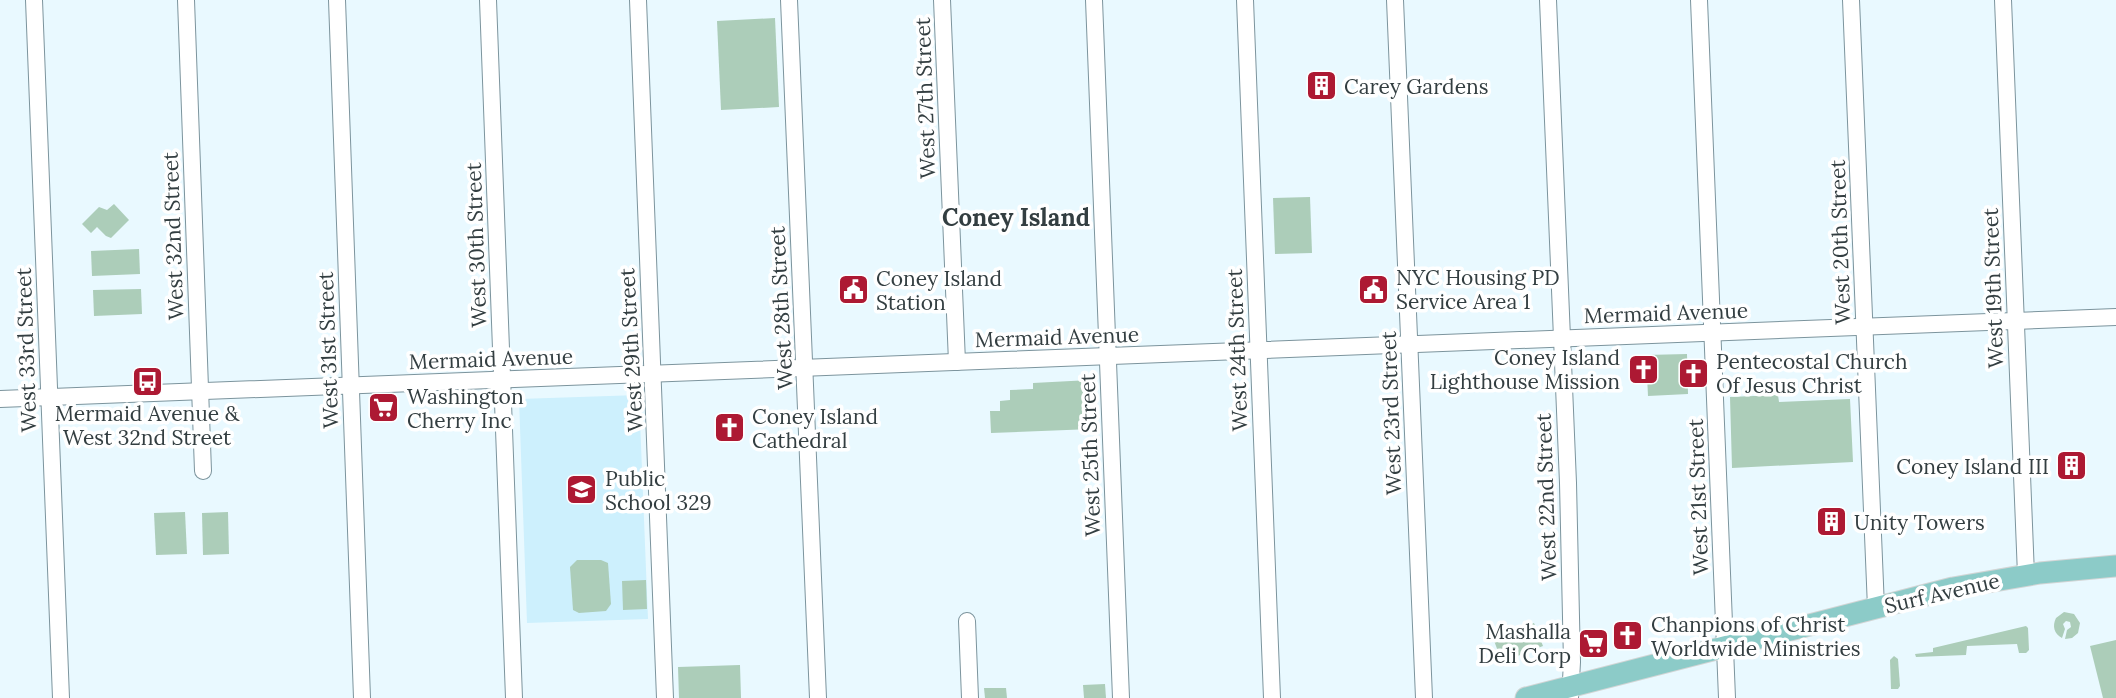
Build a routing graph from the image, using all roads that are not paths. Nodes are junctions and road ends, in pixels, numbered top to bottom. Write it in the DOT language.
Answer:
graph roads {
  1 [pos="34,0"];
  2 [pos="186,0"];
  3 [pos="337,0"];
  4 [pos="488,0"];
  5 [pos="638,0"];
  6 [pos="789,0"];
  7 [pos="942,0"];
  8 [pos="1094,0"];
  9 [pos="1245,0"];
  10 [pos="1395,0"];
  11 [pos="1548,0"];
  12 [pos="1699,0"];
  13 [pos="1851,0"];
  14 [pos="2003,0"];
  15 [pos="2116,317"];
  16 [pos="2015,321"];
  17 [pos="1864,327"];
  18 [pos="1713,333"];
  19 [pos="1562,339"];
  20 [pos="1409,344"];
  21 [pos="1258,350"];
  22 [pos="1107,356"];
  23 [pos="957,362"];
  24 [pos="805,368"];
  25 [pos="654,374"];
  26 [pos="502,380"];
  27 [pos="351,386"];
  28 [pos="200,391"];
  29 [pos="49,397"];
  30 [pos="0,399"];
  31 [pos="203,471"];
  32 [pos="2116,566"];
  33 [pos="2026,575"];
  34 [pos="1876,608"];
  35 [pos="968,621"];
  36 [pos="1725,648"];
  37 [pos="1570,692"];
  38 [pos="61,698"];
  39 [pos="362,698"];
  40 [pos="514,698"];
  41 [pos="666,698"];
  42 [pos="818,698"];
  43 [pos="970,698"];
  44 [pos="1121,698"];
  45 [pos="1272,698"];
  46 [pos="1424,698"];
  47 [pos="1526,698"];
  48 [pos="1727,698"];
  1 -- 29 [label="street, West 33rd Street"];
  2 -- 28 [label="street, West 32nd Street"];
  3 -- 27 [label="street, West 31st Street"];
  4 -- 26 [label="street, West 30th Street"];
  5 -- 25 [label="street, West 29th Street"];
  6 -- 24 [label="street, West 28th Street"];
  7 -- 23 [label="street, West 27th Street"];
  8 -- 22 [label="street, West 25th Street"];
  9 -- 21 [label="street, West 24th Street"];
  10 -- 20 [label="street, West 23rd Street"];
  11 -- 19 [label="street, West 22nd Street"];
  12 -- 18 [label="street, West 21st Street"];
  13 -- 17 [label="street, West 20th Street"];
  14 -- 16 [label="street, West 19th Street"];
  15 -- 16 [label="street, Mermaid Avenue"];
  16 -- 17 [label="street, Mermaid Avenue"];
  16 -- 33 [label="street, West 19th Street"];
  17 -- 18 [label="street, Mermaid Avenue"];
  17 -- 34 [label="street, West 20th Street"];
  18 -- 19 [label="street, Mermaid Avenue"];
  18 -- 36 [label="street, West 21st Street"];
  19 -- 20 [label="street, Mermaid Avenue"];
  19 -- 37 [label="street, West 22nd Street"];
  20 -- 21 [label="street, Mermaid Avenue"];
  20 -- 46 [label="street, West 23rd Street"];
  21 -- 22 [label="street, Mermaid Avenue"];
  21 -- 45 [label="street, West 24th Street"];
  22 -- 23 [label="street, Mermaid Avenue"];
  22 -- 44 [label="street, West 25th Street"];
  23 -- 24 [label="street, Mermaid Avenue"];
  24 -- 25 [label="street, Mermaid Avenue"];
  24 -- 42 [label="street, West 28th Street"];
  25 -- 26 [label="street, Mermaid Avenue"];
  25 -- 41 [label="street, West 29th Street"];
  26 -- 27 [label="street, Mermaid Avenue"];
  26 -- 40 [label="street, West 30th Street"];
  27 -- 28 [label="street, Mermaid Avenue"];
  27 -- 39 [label="street, West 31st Street"];
  28 -- 29 [label="street, Mermaid Avenue"];
  28 -- 31 [label="street, West 32nd Street"];
  29 -- 30 [label="street, Mermaid Avenue"];
  29 -- 38 [label="street, West 33rd Street"];
  32 -- 33 [label="main road, Surf Avenue"];
  33 -- 34 [label="main road, Surf Avenue"];
  34 -- 36 [label="main road, Surf Avenue"];
  35 -- 43 [label="street"];
  36 -- 37 [label="main road, Surf Avenue"];
  36 -- 48 [label="street, West 21st Street"];
  37 -- 47 [label="main road, Surf Avenue"];
}
